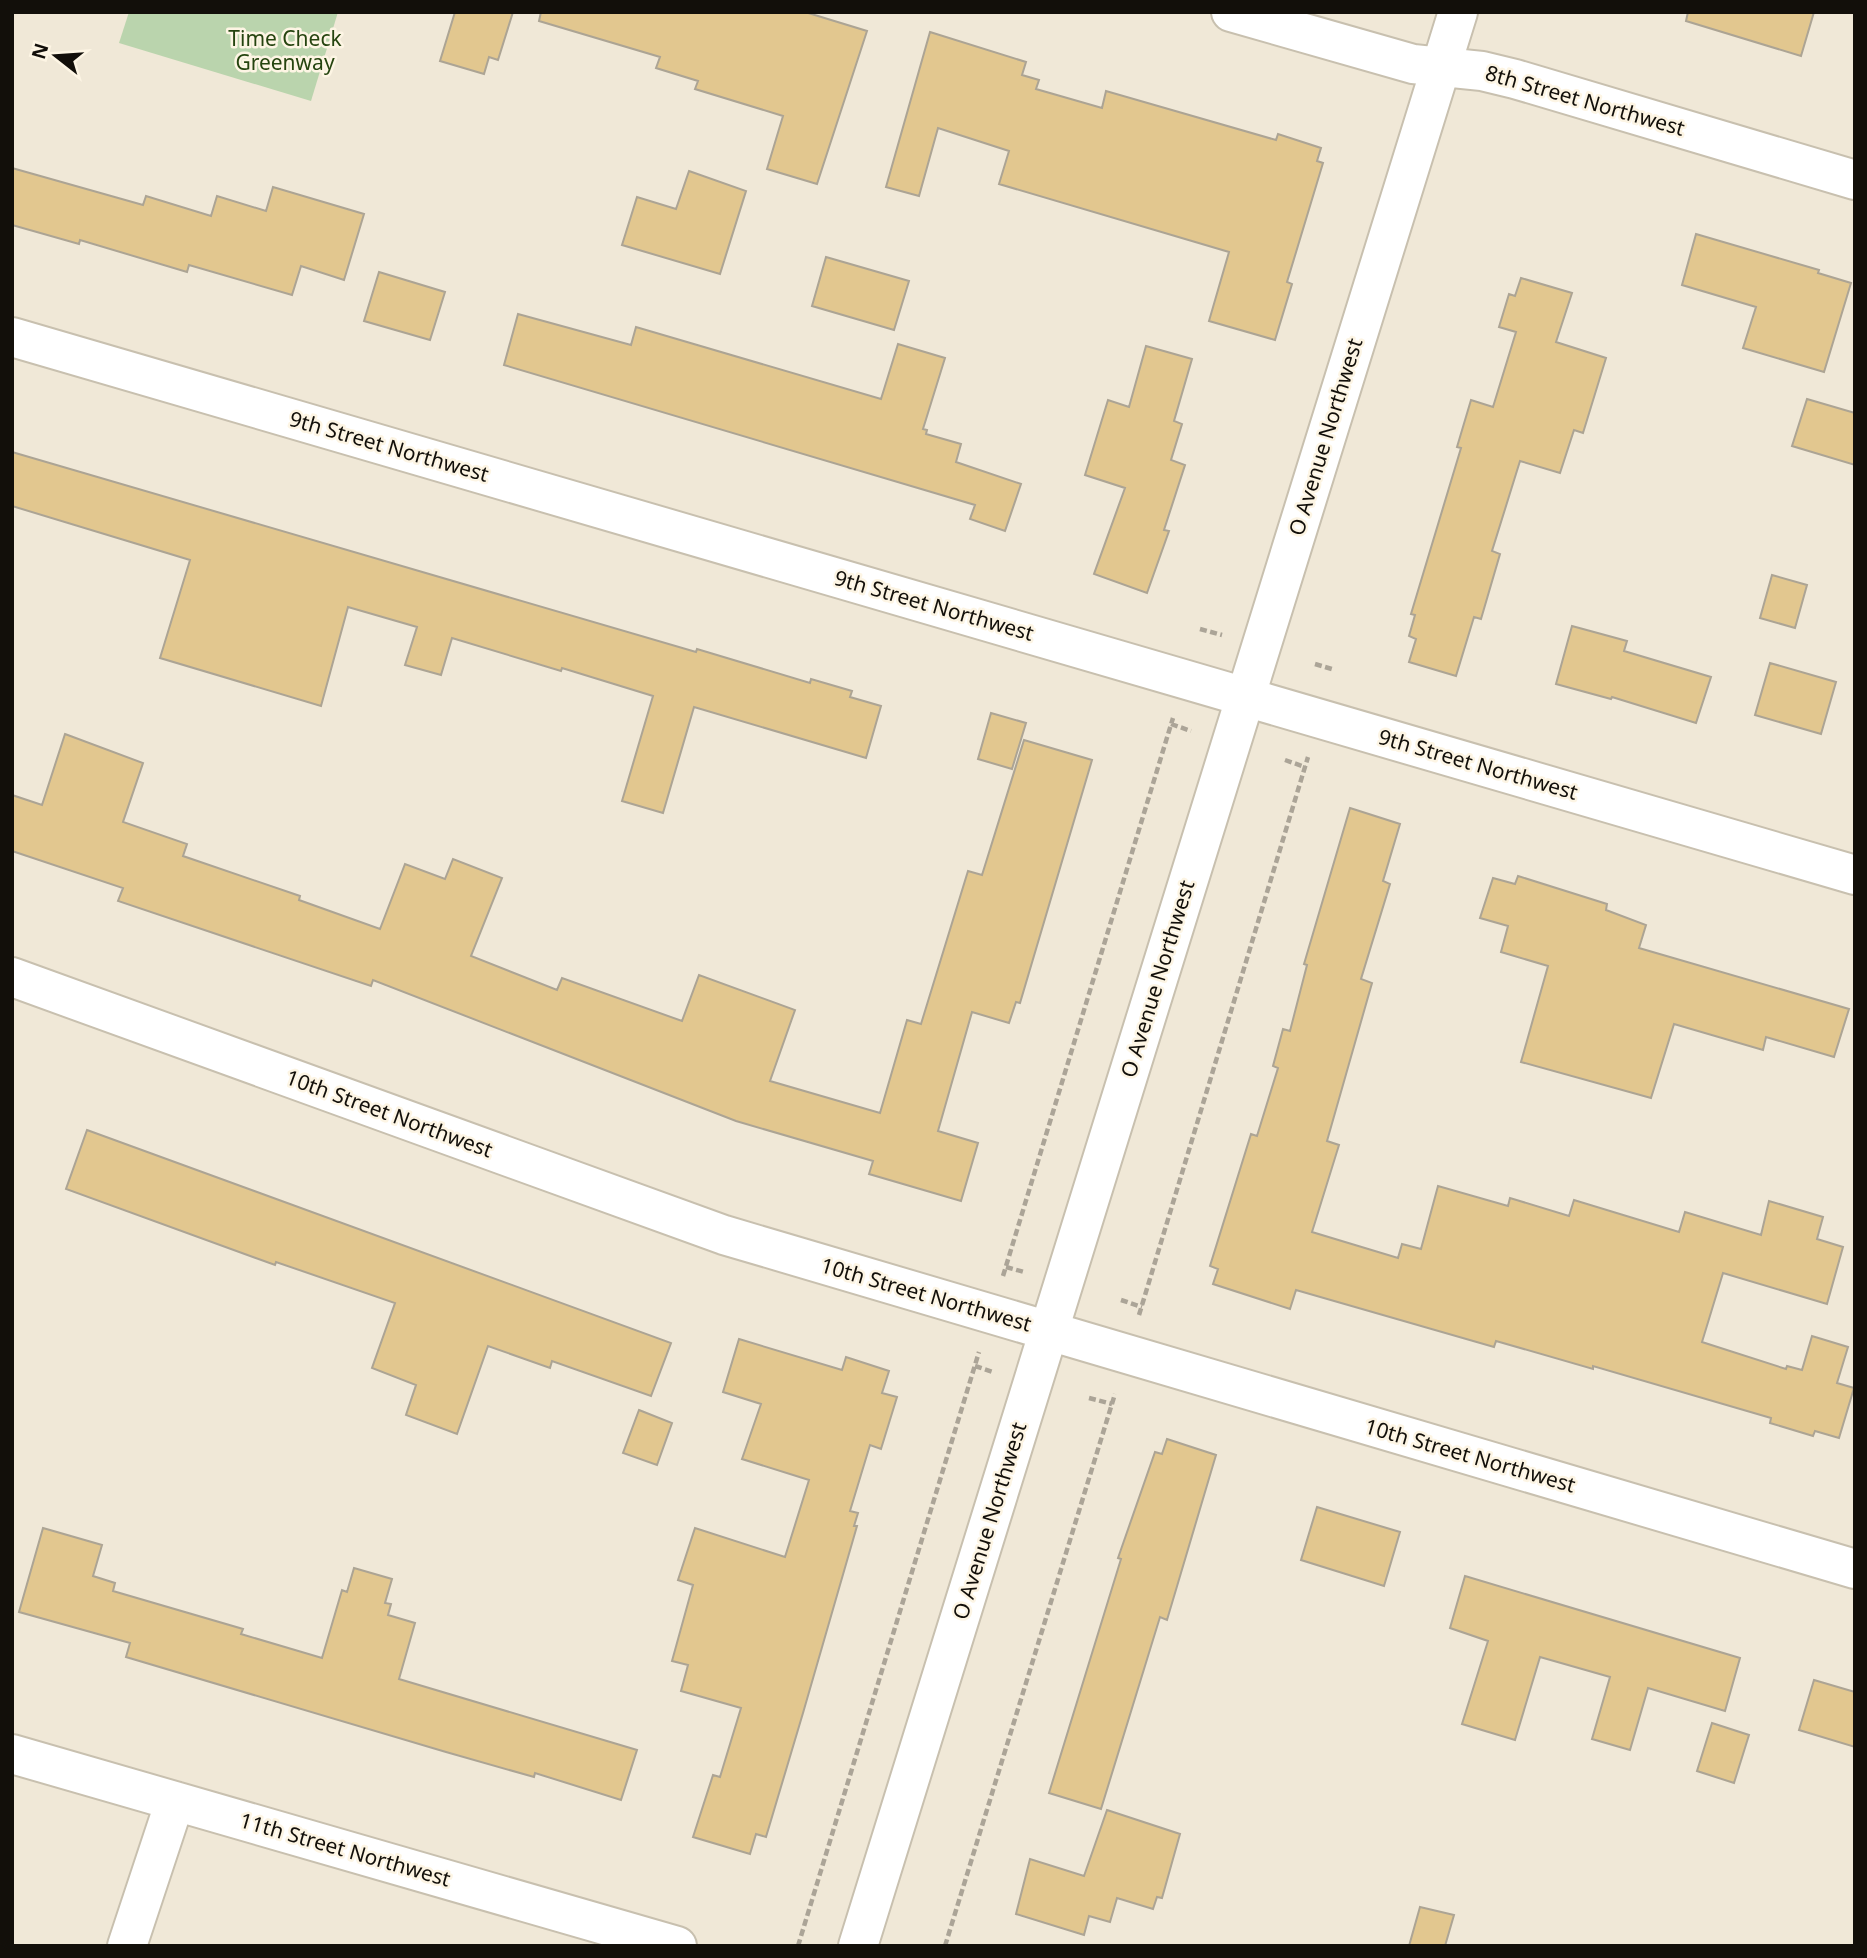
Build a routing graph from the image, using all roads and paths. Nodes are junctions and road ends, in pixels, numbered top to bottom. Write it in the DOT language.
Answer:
graph roads {
  1 [pos="1231,12"];
  2 [pos="1458,12"];
  3 [pos="1442,68"];
  4 [pos="1855,180"];
  5 [pos="12,337"];
  6 [pos="1200,629"];
  7 [pos="1223,635"];
  8 [pos="1315,664"];
  9 [pos="1335,670"];
  10 [pos="1246,696"];
  11 [pos="1176,708"];
  12 [pos="1171,724"];
  13 [pos="1192,731"];
  14 [pos="1310,749"];
  15 [pos="1285,760"];
  16 [pos="1305,766"];
  17 [pos="1855,875"];
  18 [pos="12,977"];
  19 [pos="1006,1267"];
  20 [pos="1028,1274"];
  21 [pos="1000,1287"];
  22 [pos="1121,1300"];
  23 [pos="1142,1307"];
  24 [pos="1136,1325"];
  25 [pos="1049,1331"];
  26 [pos="981,1345"];
  27 [pos="975,1366"];
  28 [pos="997,1373"];
  29 [pos="1117,1387"];
  30 [pos="1089,1398"];
  31 [pos="1112,1404"];
  32 [pos="1855,1569"];
  33 [pos="12,1754"];
  34 [pos="175,1801"];
  35 [pos="127,1946"];
  36 [pos="677,1946"];
  37 [pos="798,1946"];
  38 [pos="858,1946"];
  39 [pos="945,1946"];
  1 -- 3 [label="street, 8th Street Northwest"];
  2 -- 3 [label="street, O Avenue Northwest"];
  3 -- 4 [label="street, 8th Street Northwest"];
  3 -- 10 [label="street, O Avenue Northwest"];
  5 -- 10 [label="street, 9th Street Northwest"];
  6 -- 7 [label="path"];
  8 -- 9 [label="path"];
  10 -- 17 [label="street, 9th Street Northwest"];
  10 -- 25 [label="street, O Avenue Northwest"];
  11 -- 12 [label="path"];
  12 -- 13 [label="path"];
  12 -- 19 [label="path"];
  14 -- 16 [label="path"];
  15 -- 16 [label="path"];
  16 -- 23 [label="path"];
  18 -- 25 [label="street, 10th Street Northwest"];
  19 -- 20 [label="path"];
  19 -- 21 [label="path"];
  22 -- 23 [label="path"];
  23 -- 24 [label="path"];
  25 -- 32 [label="street, 10th Street Northwest"];
  25 -- 38 [label="street, O Avenue Northwest"];
  26 -- 27 [label="path"];
  27 -- 28 [label="path"];
  27 -- 37 [label="path"];
  29 -- 31 [label="path"];
  30 -- 31 [label="path"];
  31 -- 39 [label="path"];
  33 -- 34 [label="street, 11th Street Northwest"];
  34 -- 35 [label="street"];
  34 -- 36 [label="street, 11th Street Northwest"];
}
